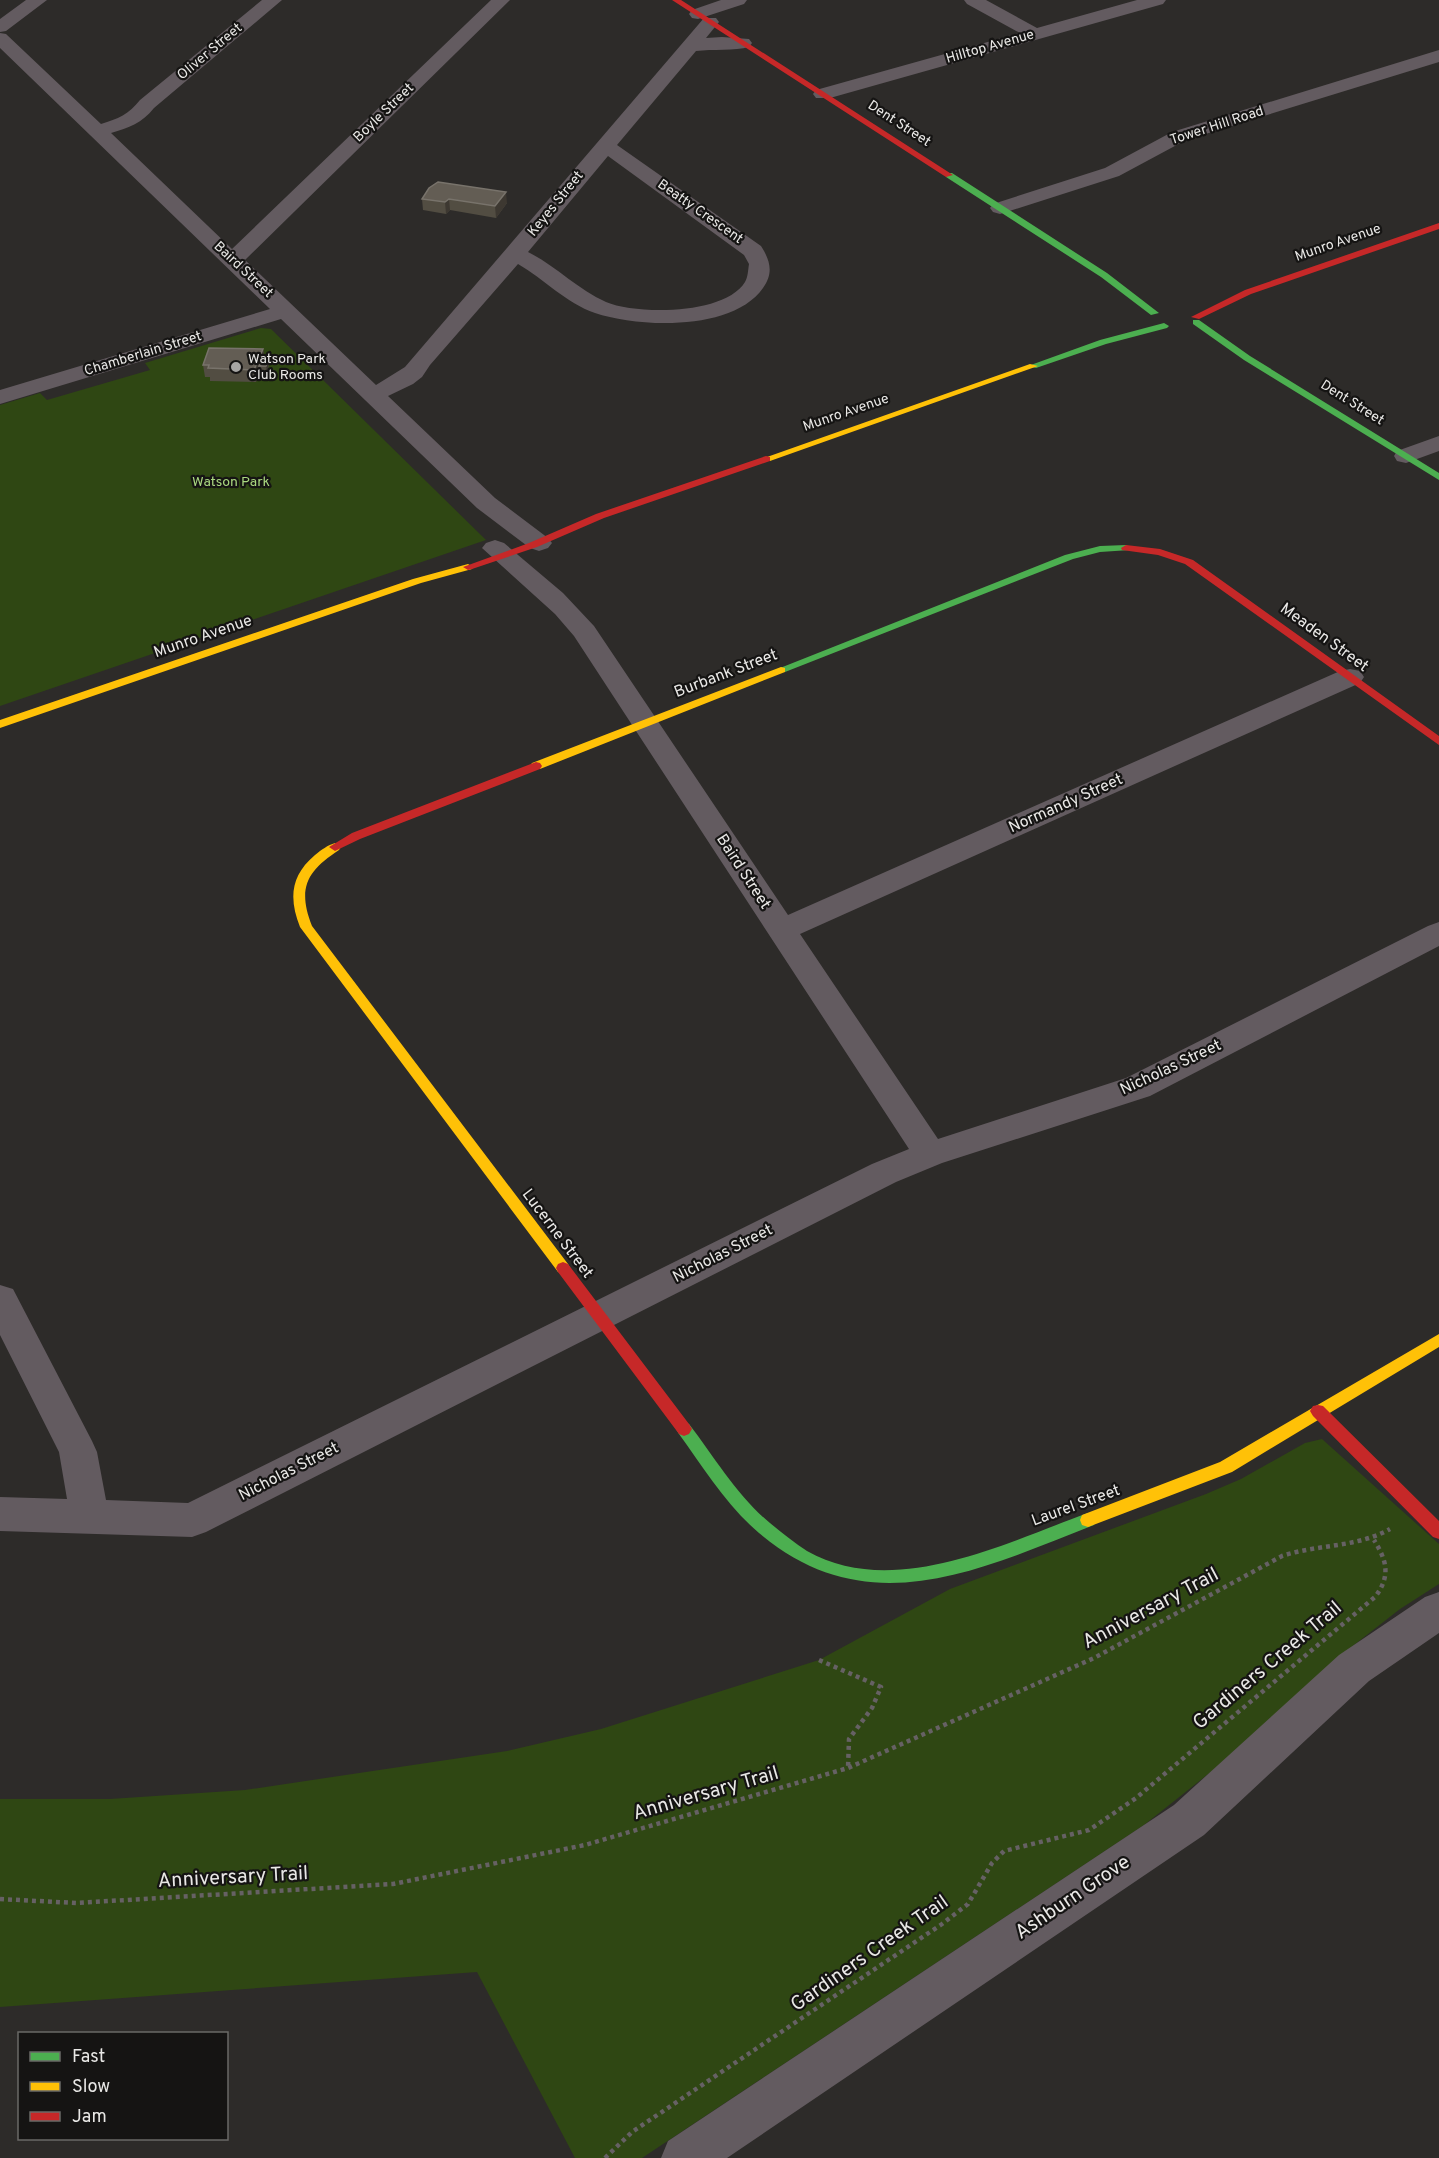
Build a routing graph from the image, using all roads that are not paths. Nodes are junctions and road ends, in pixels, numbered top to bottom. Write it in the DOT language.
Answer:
graph roads {
  1 [pos="273,0"];
  2 [pos="501,0"];
  3 [pos="676,0"];
  4 [pos="738,0"];
  5 [pos="973,0"];
  6 [pos="1157,0"];
  7 [pos="32,4"];
  8 [pos="0,12"];
  9 [pos="704,18"];
  10 [pos="0,27"];
  11 [pos="1035,34"];
  12 [pos="0,38"];
  13 [pos="743,43"];
  14 [pos="689,46"];
  15 [pos="1439,56"];
  16 [pos="823,94"];
  17 [pos="147,104"];
  18 [pos="81,116"];
  19 [pos="97,131"];
  20 [pos="605,145"];
  21 [pos="1000,208"];
  22 [pos="268,226"];
  23 [pos="1439,226"];
  24 [pos="204,234"];
  25 [pos="515,254"];
  26 [pos="233,260"];
  27 [pos="1104,275"];
  28 [pos="1248,292"];
  29 [pos="286,312"];
  30 [pos="1175,322"];
  31 [pos="367,389"];
  32 [pos="0,397"];
  33 [pos="1439,443"];
  34 [pos="1406,456"];
  35 [pos="1439,477"];
  36 [pos="516,545"];
  37 [pos="1189,562"];
  38 [pos="1350,677"];
  39 [pos="645,723"];
  40 [pos="0,724"];
  41 [pos="1439,741"];
  42 [pos="297,889"];
  43 [pos="781,930"];
  44 [pos="1439,933"];
  45 [pos="930,1154"];
  46 [pos="0,1299"];
  47 [pos="599,1317"];
  48 [pos="1439,1340"];
  49 [pos="1318,1411"];
  50 [pos="0,1514"];
  51 [pos="90,1518"];
  52 [pos="1439,1532"];
  53 [pos="830,1568"];
  54 [pos="1439,1610"];
  55 [pos="685,2158"];
  1 -- 17 [label="street, Oliver Street"];
  2 -- 22 [label="street, Boyle Street"];
  3 -- 9 [label="street, Dent Street"];
  4 -- 9 [label="street, Keyes Street"];
  5 -- 11 [label="street"];
  6 -- 11 [label="street, Hilltop Avenue"];
  7 -- 8 [label="street"];
  7 -- 10 [label="street"];
  9 -- 13 [label="street, Dent Street"];
  9 -- 14 [label="street, Keyes Street"];
  11 -- 16 [label="street, Hilltop Avenue"];
  12 -- 18 [label="street, Baird Street"];
  13 -- 14 [label="street"];
  13 -- 16 [label="street, Dent Street"];
  14 -- 20 [label="street, Keyes Street"];
  15 -- 21 [label="street, Tower Hill Road"];
  16 -- 21 [label="street, Dent Street"];
  17 -- 18 [label="street, Oliver Street"];
  17 -- 19 [label="street, Oliver Street"];
  18 -- 19 [label="street, Baird Street"];
  19 -- 24 [label="street, Baird Street"];
  20 -- 25 [label="street, Keyes Street"];
  20 -- 25 [label="street, Beatty Crescent"];
  21 -- 27 [label="street, Dent Street"];
  22 -- 24 [label="street"];
  22 -- 26 [label="street, Boyle Street"];
  23 -- 28 [label="street, Munro Avenue"];
  24 -- 26 [label="street, Baird Street"];
  25 -- 31 [label="street, Keyes Street"];
  26 -- 29 [label="street, Baird Street"];
  27 -- 30 [label="street, Dent Street"];
  27 -- 30 [label="street, Dent Street"];
  28 -- 30 [label="street, Munro Avenue"];
  28 -- 30 [label="street, Munro Avenue"];
  29 -- 31 [label="street, Baird Street"];
  29 -- 32 [label="street, Chamberlain Street"];
  30 -- 34 [label="street, Dent Street"];
  30 -- 36 [label="street, Munro Avenue"];
  31 -- 36 [label="street, Baird Street"];
  33 -- 34 [label="street"];
  34 -- 35 [label="street, Dent Street"];
  36 -- 39 [label="street, Baird Street"];
  36 -- 40 [label="street, Munro Avenue"];
  37 -- 38 [label="street, Meaden Street"];
  37 -- 39 [label="street, Burbank Street"];
  38 -- 41 [label="street, Meaden Street"];
  38 -- 43 [label="street, Normandy Street"];
  39 -- 42 [label="street, Burbank Street"];
  39 -- 43 [label="street, Baird Street"];
  42 -- 47 [label="street, Lucerne Street"];
  43 -- 45 [label="street, Baird Street"];
  44 -- 45 [label="street, Nicholas Street"];
  45 -- 47 [label="street, Nicholas Street"];
  46 -- 51 [label="street"];
  47 -- 51 [label="street, Nicholas Street"];
  47 -- 53 [label="street, Lucerne Street"];
  48 -- 49 [label="street, Laurel Street"];
  49 -- 52 [label="street"];
  49 -- 53 [label="street, Laurel Street"];
  50 -- 51 [label="street, Nicholas Street"];
  54 -- 55 [label="street, Ashburn Grove"];
}
